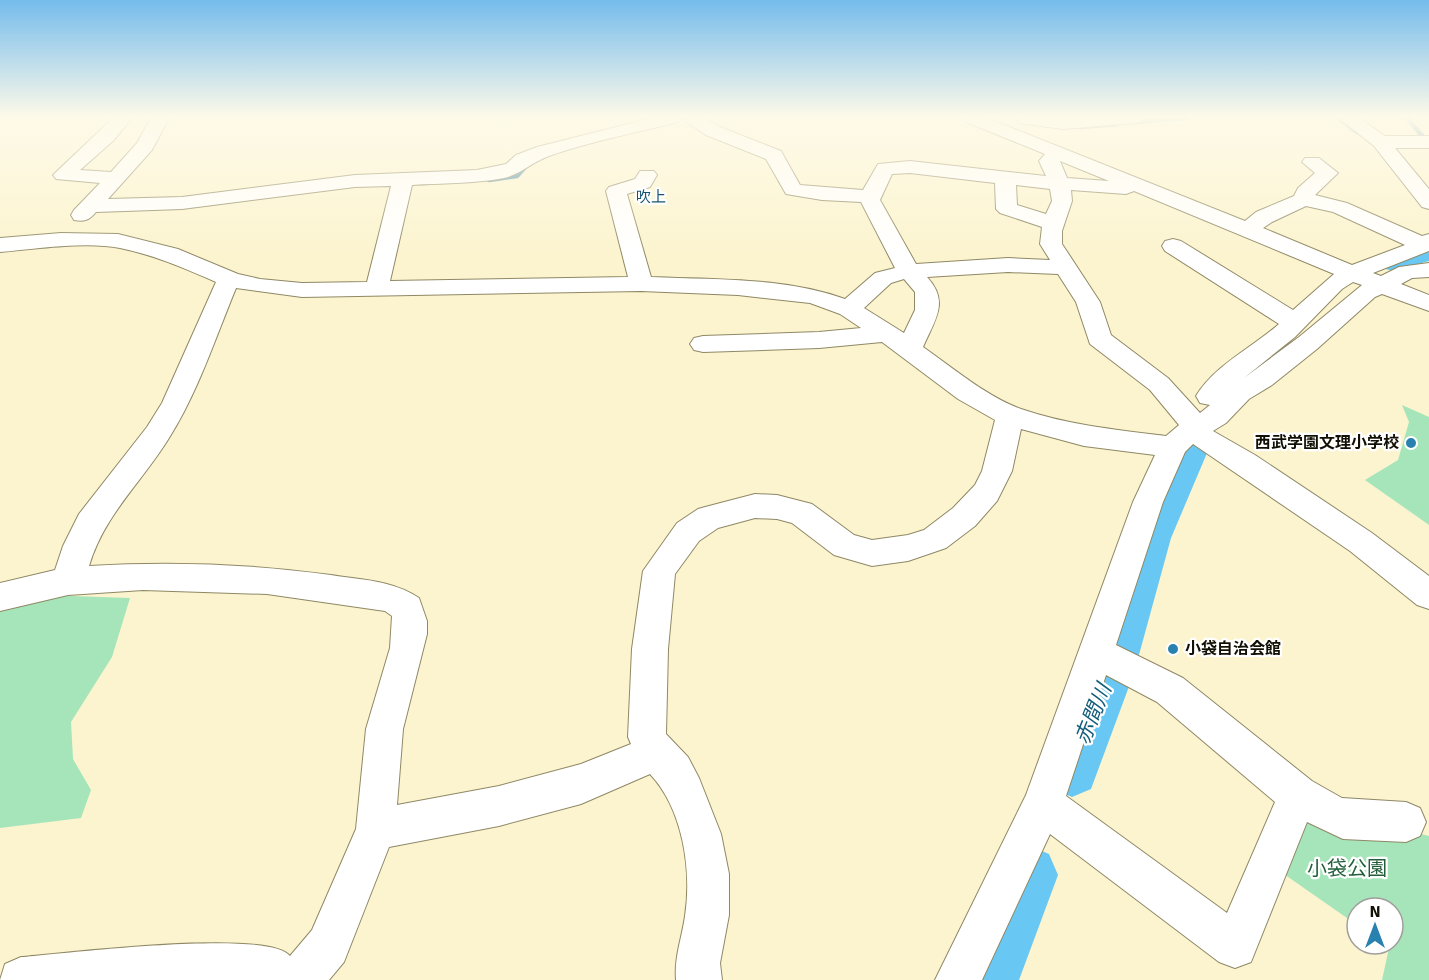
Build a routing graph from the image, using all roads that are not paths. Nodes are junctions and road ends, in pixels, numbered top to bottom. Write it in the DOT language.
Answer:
graph roads {
  1 [pos="75,164"];
  2 [pos="128,164"];
  3 [pos="518,164"];
  4 [pos="779,164"];
  5 [pos="1050,164"];
  6 [pos="1087,164"];
  7 [pos="1315,164"];
  8 [pos="1398,164"];
  9 [pos="647,175"];
  10 [pos="114,178"];
  11 [pos="1005,178"];
  12 [pos="403,179"];
  13 [pos="1060,184"];
  14 [pos="1136,184"];
  15 [pos="870,196"];
  16 [pos="1304,199"];
  17 [pos="1429,202"];
  18 [pos="90,206"];
  19 [pos="1055,224"];
  20 [pos="1247,230"];
  21 [pos="61,240"];
  22 [pos="1426,243"];
  23 [pos="0,244"];
  24 [pos="1173,246"];
  25 [pos="1065,267"];
  26 [pos="1429,270"];
  27 [pos="910,271"];
  28 [pos="1351,273"];
  29 [pos="231,280"];
  30 [pos="641,284"];
  31 [pos="1382,284"];
  32 [pos="377,289"];
  33 [pos="1429,304"];
  34 [pos="849,309"];
  35 [pos="1296,332"];
  36 [pos="887,333"];
  37 [pos="703,344"];
  38 [pos="909,350"];
  39 [pos="1010,416"];
  40 [pos="1186,431"];
  41 [pos="68,580"];
  42 [pos="1429,595"];
  43 [pos="0,597"];
  44 [pos="1106,657"];
  45 [pos="656,753"];
  46 [pos="1298,795"];
  47 [pos="1052,809"];
  48 [pos="1406,822"];
  49 [pos="376,830"];
  50 [pos="21,980"];
  51 [pos="279,980"];
  52 [pos="300,980"];
  53 [pos="699,980"];
  54 [pos="958,980"];
  1 -- 10 [label="street"];
  2 -- 10 [label="street"];
  3 -- 12 [label="street"];
  4 -- 15 [label="street"];
  5 -- 13 [label="street"];
  6 -- 14 [label="street"];
  7 -- 16 [label="street"];
  8 -- 17 [label="street"];
  9 -- 30 [label="street"];
  10 -- 18 [label="street"];
  11 -- 13 [label="street"];
  11 -- 15 [label="street"];
  11 -- 19 [label="street"];
  12 -- 18 [label="street"];
  12 -- 32 [label="street"];
  13 -- 14 [label="street"];
  13 -- 19 [label="street"];
  14 -- 20 [label="street"];
  15 -- 27 [label="street"];
  16 -- 20 [label="street"];
  16 -- 22 [label="street"];
  18 -- 21 [label="street"];
  19 -- 25 [label="street"];
  20 -- 28 [label="street"];
  21 -- 23 [label="street"];
  21 -- 29 [label="street"];
  22 -- 28 [label="street"];
  24 -- 35 [label="street"];
  25 -- 27 [label="street"];
  25 -- 40 [label="street"];
  26 -- 31 [label="street"];
  27 -- 34 [label="street"];
  27 -- 38 [label="street"];
  28 -- 31 [label="street"];
  28 -- 35 [label="street"];
  29 -- 32 [label="street"];
  29 -- 41 [label="street"];
  30 -- 32 [label="street"];
  30 -- 34 [label="street"];
  31 -- 33 [label="street"];
  31 -- 35 [label="street"];
  34 -- 36 [label="street"];
  35 -- 40 [label="street"];
  36 -- 37 [label="street"];
  36 -- 38 [label="street"];
  38 -- 39 [label="street"];
  39 -- 40 [label="street"];
  39 -- 45 [label="street"];
  40 -- 42 [label="street"];
  40 -- 44 [label="street"];
  41 -- 43 [label="street"];
  41 -- 49 [label="street"];
  44 -- 46 [label="street"];
  44 -- 47 [label="street"];
  45 -- 49 [label="street"];
  45 -- 53 [label="street"];
  46 -- 47 [label="street"];
  46 -- 48 [label="street"];
  47 -- 54 [label="street"];
  49 -- 52 [label="street"];
  50 -- 51 [label="street"];
}
